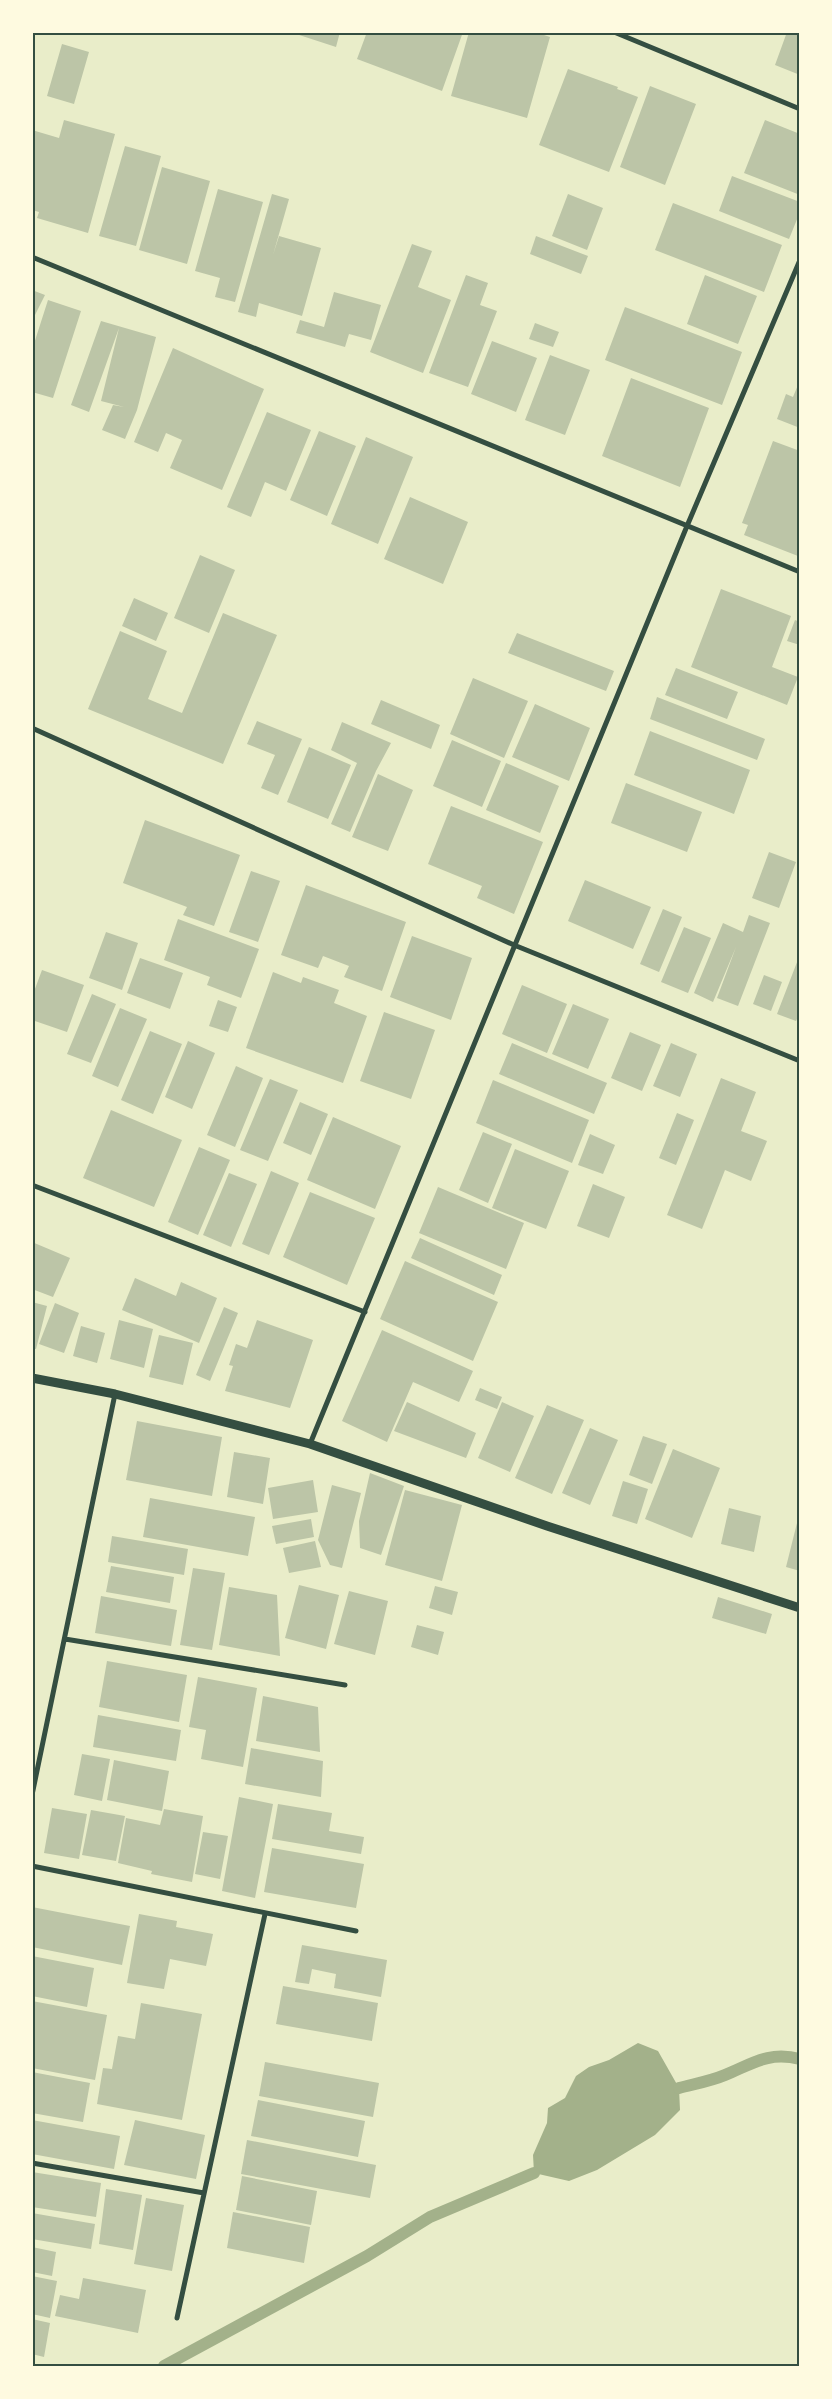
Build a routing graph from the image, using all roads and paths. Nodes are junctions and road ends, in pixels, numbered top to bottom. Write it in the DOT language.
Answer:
graph roads {
  1 [pos="614,32"];
  2 [pos="800,109"];
  3 [pos="32,257"];
  4 [pos="800,260"];
  5 [pos="687,526"];
  6 [pos="800,572"];
  7 [pos="32,728"];
  8 [pos="514,945"];
  9 [pos="800,1061"];
  10 [pos="32,1185"];
  11 [pos="365,1312"];
  12 [pos="32,1378"];
  13 [pos="115,1394"];
  14 [pos="310,1444"];
  15 [pos="800,1608"];
  16 [pos="65,1639"];
  17 [pos="345,1685"];
  18 [pos="32,1795"];
  19 [pos="32,1866"];
  20 [pos="265,1914"];
  21 [pos="356,1931"];
  22 [pos="32,2163"];
  23 [pos="204,2193"];
  24 [pos="177,2318"];
  1 -- 2 [label="street"];
  3 -- 5 [label="street"];
  4 -- 5 [label="street"];
  5 -- 6 [label="street"];
  5 -- 8 [label="street"];
  7 -- 8 [label="street"];
  8 -- 9 [label="street"];
  8 -- 11 [label="street"];
  10 -- 11 [label="street"];
  11 -- 14 [label="street"];
  12 -- 13 [label="street"];
  13 -- 14 [label="street"];
  13 -- 16 [label="street"];
  14 -- 15 [label="street"];
  16 -- 17 [label="street"];
  16 -- 18 [label="street"];
  19 -- 20 [label="street"];
  20 -- 21 [label="street"];
  20 -- 23 [label="street"];
  22 -- 23 [label="street"];
  23 -- 24 [label="street"];
}
